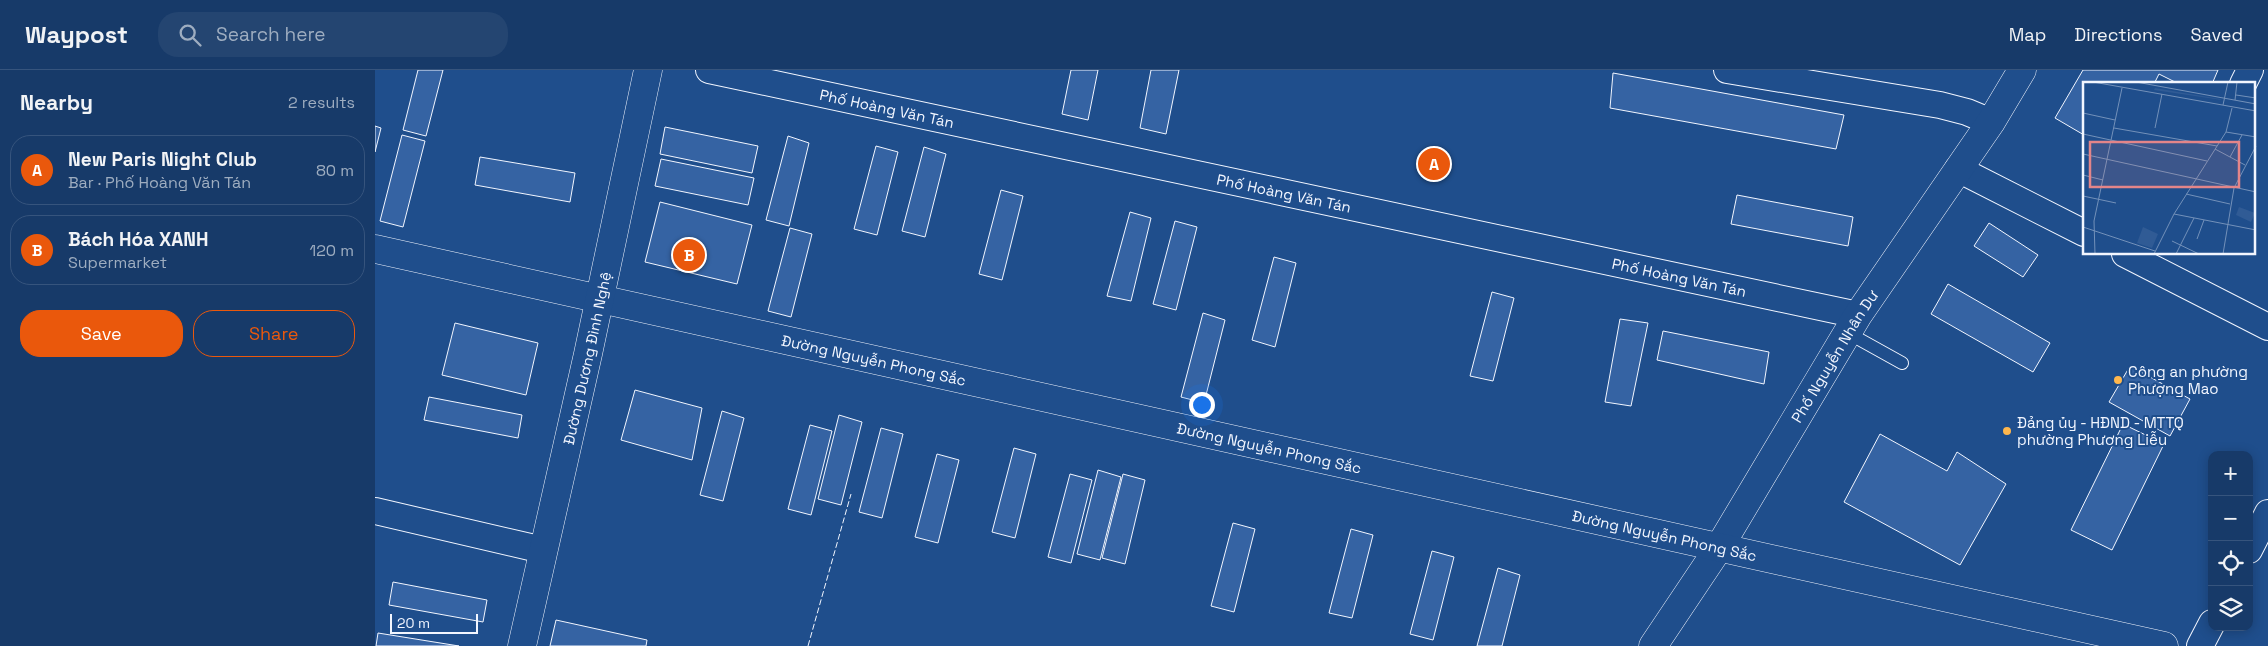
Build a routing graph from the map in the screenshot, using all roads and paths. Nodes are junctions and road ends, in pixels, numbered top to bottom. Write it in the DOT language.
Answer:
graph roads {
  1 [pos="648,70"];
  2 [pos="709,70"];
  3 [pos="1727,70"];
  4 [pos="2022,70"];
  5 [pos="2250,70"];
  6 [pos="2244,82"];
  7 [pos="1991,122"];
  8 [pos="1958,169"];
  9 [pos="2083,232"];
  10 [pos="375,249"];
  11 [pos="2142,258"];
  12 [pos="599,300"];
  13 [pos="1853,324"];
  14 [pos="2268,326"];
  15 [pos="1902,363"];
  16 [pos="375,511"];
  17 [pos="2268,513"];
  18 [pos="2253,542"];
  19 [pos="1720,546"];
  20 [pos="543,550"];
  21 [pos="2208,631"];
  22 [pos="522,646"];
  23 [pos="1653,646"];
  24 [pos="2164,646"];
  25 [pos="2200,646"];
  1 -- 12 [label="main road, Đường Dương Đình Nghệ"];
  2 -- 13 [label="street, Phố Hoàng Văn Tán"];
  3 -- 7 [label="street"];
  4 -- 7 [label="main road, Phố Nguyễn Nhân Dư"];
  5 -- 6 [label="street"];
  7 -- 8 [label="main road, Phố Nguyễn Nhân Dư"];
  8 -- 9 [label="street"];
  8 -- 13 [label="main road, Phố Nguyễn Nhân Dư"];
  10 -- 12 [label="main road, Đường Nguyễn Phong Sắc"];
  11 -- 14 [label="street"];
  12 -- 19 [label="main road, Đường Nguyễn Phong Sắc"];
  12 -- 20 [label="main road, Đường Dương Đình Nghệ"];
  13 -- 15 [label="lane"];
  13 -- 19 [label="main road, Phố Nguyễn Nhân Dư"];
  16 -- 20 [label="street"];
  17 -- 18 [label="street"];
  19 -- 23 [label="main road, Phố Nguyễn Nhân Dư"];
  19 -- 24 [label="main road, Đường Nguyễn Phong Sắc"];
  20 -- 22 [label="main road, Đường Dương Đình Nghệ"];
  21 -- 25 [label="street"];
}
